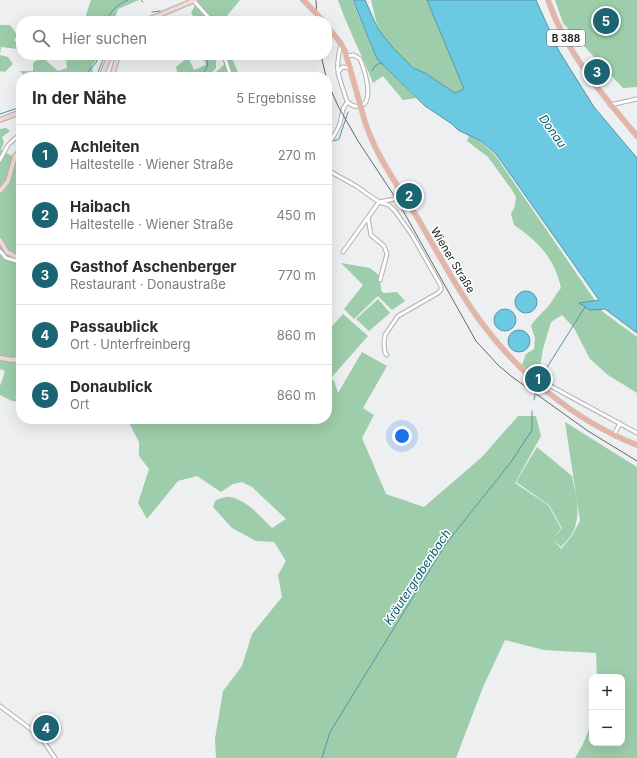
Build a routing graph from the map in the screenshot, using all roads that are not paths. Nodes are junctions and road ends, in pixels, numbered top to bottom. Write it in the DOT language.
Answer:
graph roads {
  1 [pos="303,0"];
  2 [pos="548,0"];
  3 [pos="194,1"];
  4 [pos="155,16"];
  5 [pos="208,16"];
  6 [pos="318,16"];
  7 [pos="332,32"];
  8 [pos="341,43"];
  9 [pos="346,56"];
  10 [pos="108,60"];
  11 [pos="117,60"];
  12 [pos="226,60"];
  13 [pos="350,68"];
  14 [pos="103,72"];
  15 [pos="113,72"];
  16 [pos="229,72"];
  17 [pos="338,75"];
  18 [pos="637,99"];
  19 [pos="348,102"];
  20 [pos="610,105"];
  21 [pos="16,114"];
  22 [pos="0,120"];
  23 [pos="637,136"];
  24 [pos="16,138"];
  25 [pos="332,139"];
  26 [pos="16,155"];
  27 [pos="0,160"];
  28 [pos="332,171"];
  29 [pos="0,191"];
  30 [pos="404,196"];
  31 [pos="379,202"];
  32 [pos="368,218"];
  33 [pos="0,240"];
  34 [pos="0,250"];
  35 [pos="343,252"];
  36 [pos="16,257"];
  37 [pos="16,261"];
  38 [pos="380,280"];
  39 [pos="387,355"];
  40 [pos="0,358"];
  41 [pos="16,359"];
  42 [pos="543,387"];
  43 [pos="620,423"];
  44 [pos="637,433"];
  45 [pos="614,435"];
  46 [pos="637,445"];
  47 [pos="0,706"];
  48 [pos="55,758"];
  1 -- 6 [label="main road, bridge"];
  2 -- 20 [label="main road, B 388"];
  3 -- 4 [label="main road"];
  3 -- 5 [label="street"];
  7 -- 8 [label="main road, Wiener Straße"];
  8 -- 9 [label="main road, Wiener Straße"];
  8 -- 17 [label="street"];
  9 -- 13 [label="main road, Wiener Straße"];
  9 -- 19 [label="street"];
  10 -- 14 [label="main road"];
  11 -- 15 [label="main road"];
  12 -- 16 [label="street"];
  13 -- 17 [label="street"];
  13 -- 30 [label="main road, Wiener Straße, bridge"];
  17 -- 19 [label="street"];
  18 -- 20 [label="street"];
  19 -- 25 [label="street"];
  20 -- 23 [label="main road, B 388"];
  21 -- 22 [label="main road"];
  24 -- 27 [label="street"];
  26 -- 29 [label="main road"];
  28 -- 31 [label="street"];
  30 -- 31 [label="street"];
  30 -- 42 [label="main road, Wiener Straße"];
  31 -- 32 [label="street"];
  31 -- 39 [label="street"];
  32 -- 35 [label="street"];
  32 -- 38 [label="street"];
  33 -- 36 [label="main road"];
  34 -- 37 [label="street"];
  40 -- 41 [label="main road"];
  42 -- 43 [label="street"];
  42 -- 45 [label="main road, Wiener Straße"];
  43 -- 44 [label="street"];
  43 -- 45 [label="street"];
  45 -- 46 [label="main road, Wiener Straße"];
  47 -- 48 [label="street"];
}
